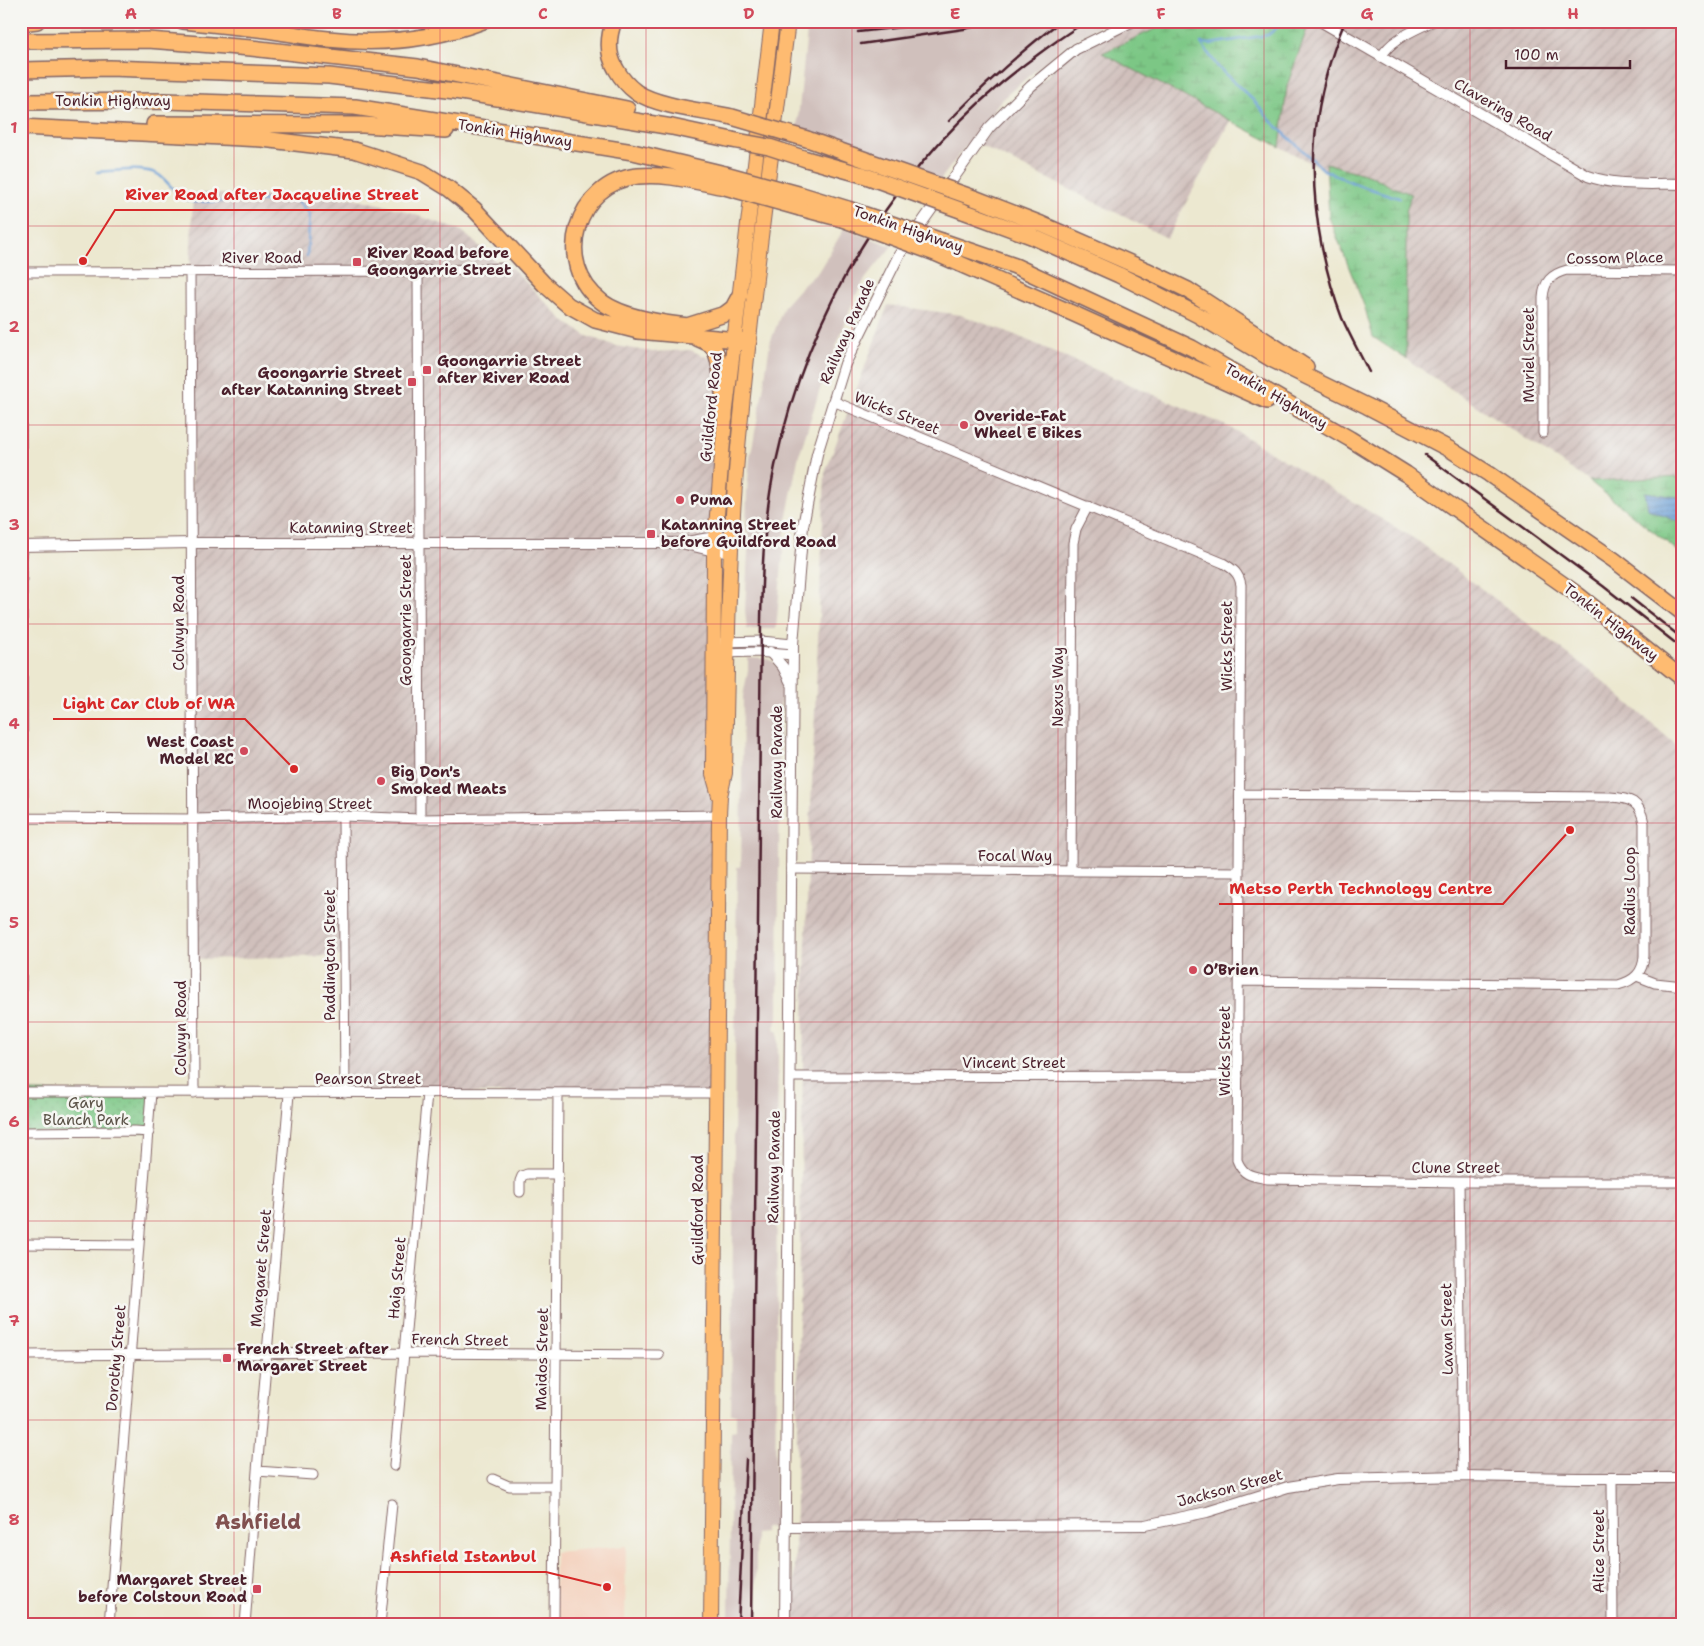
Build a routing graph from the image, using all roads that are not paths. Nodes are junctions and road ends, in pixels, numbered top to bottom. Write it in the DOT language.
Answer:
graph roads {
  1 [pos="37,21"];
  2 [pos="183,21"];
  3 [pos="482,21"];
  4 [pos="614,21"];
  5 [pos="762,21"];
  6 [pos="772,21"];
  7 [pos="788,21"];
  8 [pos="1133,21"];
  9 [pos="1320,21"];
  10 [pos="1433,21"];
  11 [pos="21,23"];
  12 [pos="21,41"];
  13 [pos="768,42"];
  14 [pos="1380,57"];
  15 [pos="21,70"];
  16 [pos="21,102"];
  17 [pos="24,127"];
  18 [pos="672,127"];
  19 [pos="532,135"];
  20 [pos="866,168"];
  21 [pos="725,181"];
  22 [pos="1683,184"];
  23 [pos="503,268"];
  24 [pos="418,271"];
  25 [pos="1683,271"];
  26 [pos="21,272"];
  27 [pos="190,272"];
  28 [pos="1549,279"];
  29 [pos="740,295"];
  30 [pos="689,331"];
  31 [pos="743,335"];
  32 [pos="21,395"];
  33 [pos="833,402"];
  34 [pos="1364,404"];
  35 [pos="725,418"];
  36 [pos="1543,433"];
  37 [pos="1088,506"];
  38 [pos="715,537"];
  39 [pos="732,538"];
  40 [pos="193,543"];
  41 [pos="420,543"];
  42 [pos="681,543"];
  43 [pos="22,546"];
  44 [pos="714,552"];
  45 [pos="731,552"];
  46 [pos="1683,613"];
  47 [pos="793,644"];
  48 [pos="712,648"];
  49 [pos="728,648"];
  50 [pos="770,652"];
  51 [pos="793,655"];
  52 [pos="1683,679"];
  53 [pos="792,686"];
  54 [pos="1240,794"];
  55 [pos="720,796"];
  56 [pos="719,815"];
  57 [pos="343,816"];
  58 [pos="22,818"];
  59 [pos="193,819"];
  60 [pos="420,820"];
  61 [pos="791,869"];
  62 [pos="1071,870"];
  63 [pos="1239,872"];
  64 [pos="1637,976"];
  65 [pos="1239,981"];
  66 [pos="1683,986"];
  67 [pos="21,1010"];
  68 [pos="1238,1076"];
  69 [pos="790,1077"];
  70 [pos="21,1092"];
  71 [pos="151,1093"];
  72 [pos="345,1093"];
  73 [pos="426,1093"];
  74 [pos="715,1093"];
  75 [pos="194,1094"];
  76 [pos="289,1094"];
  77 [pos="558,1094"];
  78 [pos="21,1132"];
  79 [pos="149,1132"];
  80 [pos="1237,1160"];
  81 [pos="558,1174"];
  82 [pos="1459,1182"];
  83 [pos="1683,1182"];
  84 [pos="520,1192"];
  85 [pos="21,1244"];
  86 [pos="140,1245"];
  87 [pos="405,1353"];
  88 [pos="267,1354"];
  89 [pos="21,1355"];
  90 [pos="129,1355"];
  91 [pos="556,1355"];
  92 [pos="659,1355"];
  93 [pos="394,1466"];
  94 [pos="256,1471"];
  95 [pos="314,1475"];
  96 [pos="1463,1476"];
  97 [pos="1612,1478"];
  98 [pos="1683,1478"];
  99 [pos="493,1479"];
  100 [pos="555,1486"];
  101 [pos="392,1504"];
  102 [pos="786,1527"];
  103 [pos="108,1625"];
  104 [pos="245,1625"];
  105 [pos="380,1625"];
  106 [pos="554,1625"];
  107 [pos="710,1625"];
  108 [pos="785,1625"];
  109 [pos="1613,1625"];
  1 -- 11 [label="highway"];
  2 -- 3 [label="highway"];
  4 -- 20 [label="highway, bridge"];
  5 -- 13 [label="highway"];
  6 -- 13 [label="highway, Guildford Road"];
  7 -- 31 [label="highway, Guildford Road"];
  8 -- 33 [label="street, Railway Parade"];
  9 -- 14 [label="street, Clavering Road"];
  10 -- 14 [label="street"];
  12 -- 18 [label="highway, Tonkin Highway"];
  13 -- 29 [label="highway, Guildford Road"];
  14 -- 22 [label="street, Clavering Road"];
  15 -- 18 [label="highway, Tonkin Highway"];
  16 -- 19 [label="highway, Tonkin Highway"];
  17 -- 19 [label="highway"];
  17 -- 30 [label="highway"];
  18 -- 20 [label="highway, Tonkin Highway, bridge"];
  19 -- 21 [label="highway, Tonkin Highway"];
  20 -- 34 [label="highway, Tonkin Highway, bridge"];
  20 -- 34 [label="highway, bridge"];
  21 -- 30 [label="highway"];
  21 -- 52 [label="highway, Tonkin Highway, bridge"];
  23 -- 24 [label="street, River Road"];
  24 -- 27 [label="street, River Road"];
  24 -- 41 [label="street, Goongarrie Street"];
  25 -- 28 [label="street, Cossom Place"];
  26 -- 27 [label="street, River Road"];
  27 -- 40 [label="street, Colwyn Road"];
  28 -- 36 [label="street, Muriel Street"];
  29 -- 30 [label="highway"];
  29 -- 31 [label="highway, Guildford Road"];
  30 -- 31 [label="highway"];
  30 -- 35 [label="highway"];
  31 -- 35 [label="highway, Guildford Road"];
  31 -- 39 [label="highway, Guildford Road"];
  32 -- 43 [label="street"];
  33 -- 37 [label="street, Wicks Street"];
  33 -- 47 [label="street, Railway Parade"];
  34 -- 46 [label="highway, Tonkin Highway"];
  35 -- 38 [label="highway, Guildford Road"];
  37 -- 54 [label="street, Wicks Street"];
  37 -- 62 [label="street, Nexus Way"];
  38 -- 39 [label="street, Katanning Street"];
  38 -- 42 [label="street, Katanning Street"];
  38 -- 44 [label="highway, Guildford Road"];
  39 -- 45 [label="highway, Guildford Road"];
  40 -- 41 [label="street, Katanning Street"];
  40 -- 43 [label="street, Katanning Street"];
  40 -- 59 [label="street, Colwyn Road"];
  41 -- 42 [label="street, Katanning Street"];
  41 -- 60 [label="street, Goongarrie Street"];
  42 -- 44 [label="street, Katanning Street"];
  43 -- 58 [label="street"];
  44 -- 45 [label="street, Katanning Street"];
  44 -- 48 [label="highway, Guildford Road"];
  45 -- 49 [label="highway, Guildford Road"];
  47 -- 49 [label="street"];
  47 -- 51 [label="street, Railway Parade"];
  48 -- 49 [label="street"];
  48 -- 55 [label="highway, Guildford Road"];
  49 -- 50 [label="street"];
  49 -- 55 [label="highway, Guildford Road"];
  50 -- 51 [label="street"];
  50 -- 53 [label="street"];
  51 -- 53 [label="street, Railway Parade"];
  53 -- 61 [label="street, Railway Parade"];
  54 -- 63 [label="street, Wicks Street"];
  54 -- 64 [label="street, Radius Loop"];
  55 -- 56 [label="highway, Guildford Road"];
  56 -- 60 [label="street, Moojebing Street"];
  56 -- 74 [label="highway, Guildford Road"];
  57 -- 59 [label="street, Moojebing Street"];
  57 -- 60 [label="street, Moojebing Street"];
  57 -- 72 [label="street, Paddington Street"];
  58 -- 59 [label="street, Moojebing Street"];
  58 -- 67 [label="street"];
  59 -- 75 [label="street, Colwyn Road"];
  61 -- 62 [label="street, Focal Way"];
  61 -- 69 [label="street, Railway Parade"];
  62 -- 63 [label="street, Focal Way"];
  63 -- 65 [label="street, Wicks Street"];
  64 -- 65 [label="street"];
  64 -- 66 [label="street"];
  65 -- 68 [label="street, Wicks Street"];
  68 -- 69 [label="street, Vincent Street"];
  68 -- 80 [label="street, Wicks Street"];
  69 -- 102 [label="street, Railway Parade"];
  70 -- 71 [label="street, Pearson Street"];
  71 -- 75 [label="street, Pearson Street"];
  71 -- 79 [label="street, Dorothy Street"];
  72 -- 73 [label="street, Pearson Street"];
  72 -- 76 [label="street, Pearson Street"];
  73 -- 77 [label="street, Pearson Street"];
  73 -- 87 [label="street, Haig Street"];
  74 -- 77 [label="street, Pearson Street"];
  74 -- 107 [label="highway, Guildford Road"];
  75 -- 76 [label="street, Pearson Street"];
  76 -- 88 [label="street, Margaret Street"];
  77 -- 81 [label="street, Maidos Street"];
  78 -- 79 [label="street"];
  79 -- 86 [label="street, Dorothy Street"];
  80 -- 82 [label="street, Clune Street"];
  81 -- 84 [label="street"];
  81 -- 91 [label="street, Maidos Street"];
  82 -- 83 [label="street, Clune Street"];
  82 -- 96 [label="street, Lavan Street"];
  85 -- 86 [label="street"];
  86 -- 90 [label="street, Dorothy Street"];
  87 -- 88 [label="street, French Street"];
  87 -- 91 [label="street, French Street"];
  87 -- 93 [label="street, Haig Street"];
  88 -- 90 [label="street, French Street"];
  88 -- 94 [label="street, Margaret Street"];
  89 -- 90 [label="street, French Street"];
  90 -- 103 [label="street, Dorothy Street"];
  91 -- 92 [label="street, French Street"];
  91 -- 100 [label="street, Maidos Street"];
  94 -- 95 [label="street"];
  94 -- 104 [label="street, Margaret Street"];
  96 -- 97 [label="street, Jackson Street"];
  96 -- 102 [label="street, Jackson Street"];
  97 -- 98 [label="street, Jackson Street"];
  97 -- 109 [label="street, Alice Street"];
  99 -- 100 [label="street"];
  100 -- 106 [label="street, Maidos Street"];
  101 -- 105 [label="street"];
  102 -- 108 [label="street, Railway Parade"];
}
